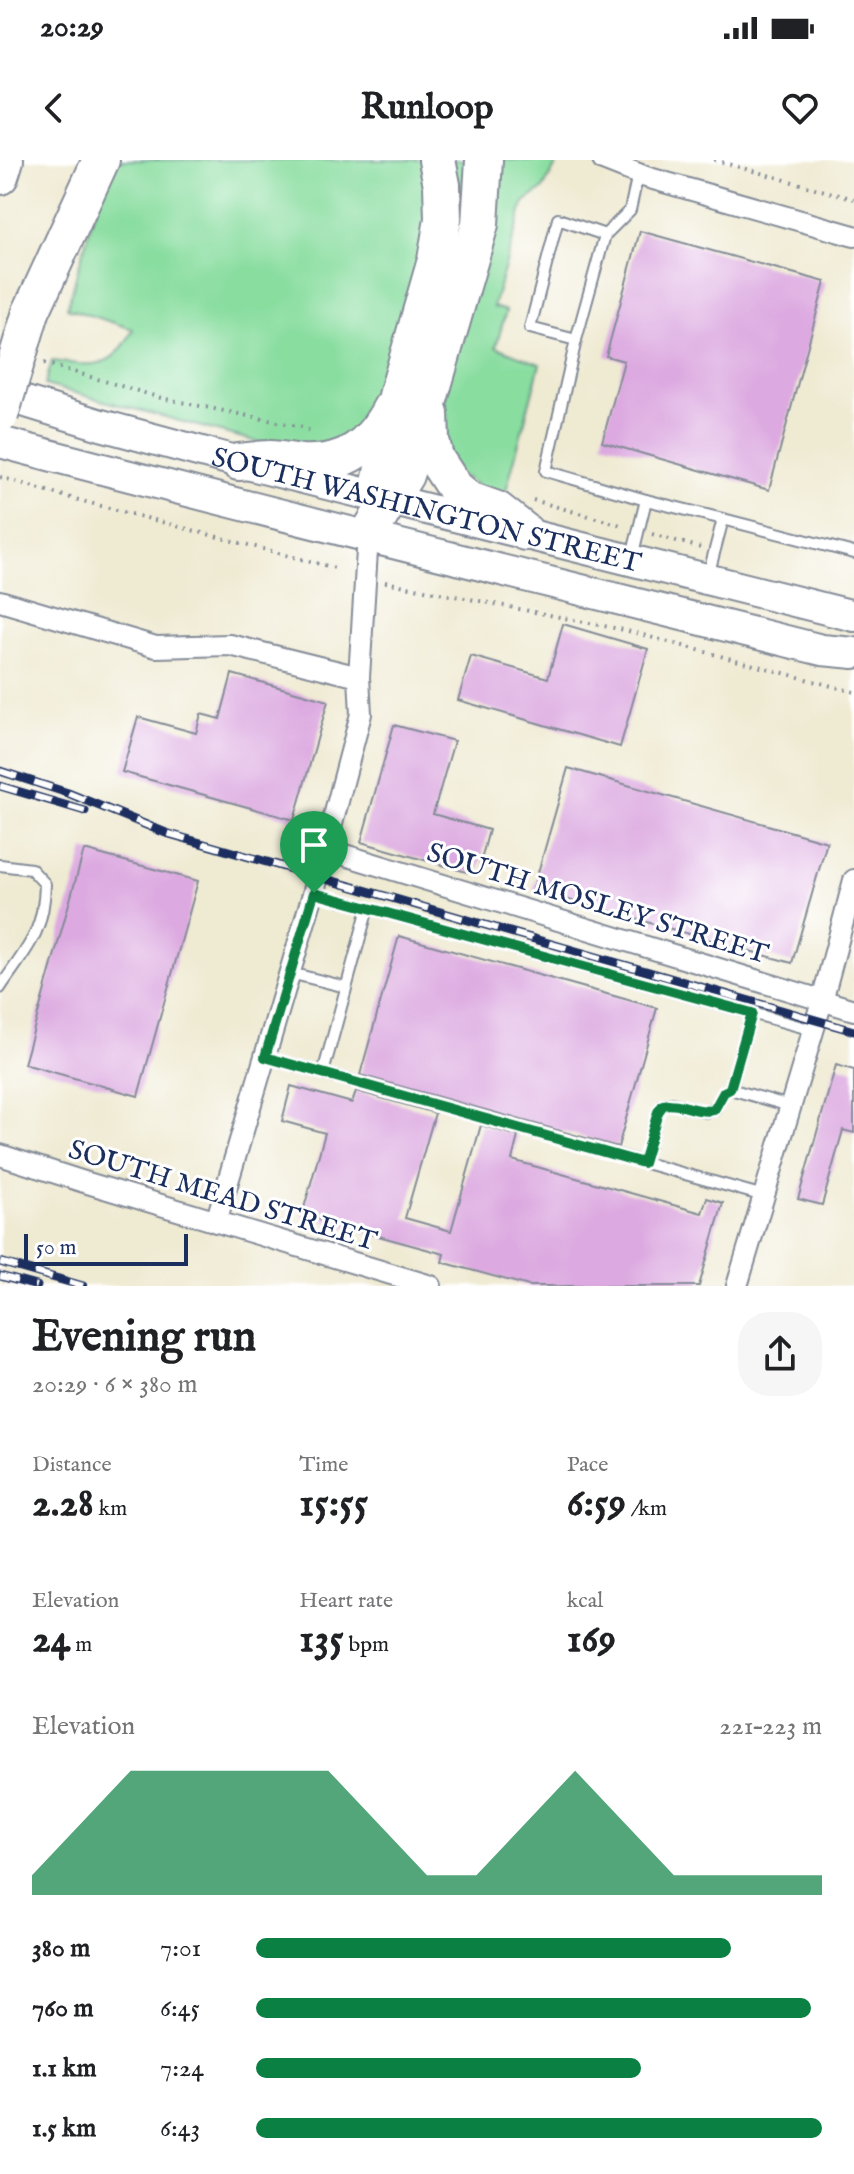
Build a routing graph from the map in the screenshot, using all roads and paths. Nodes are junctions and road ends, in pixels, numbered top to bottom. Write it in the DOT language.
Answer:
graph roads {
  1 [pos="5,160"];
  2 [pos="75,160"];
  3 [pos="101,160"];
  4 [pos="437,160"];
  5 [pos="484,160"];
  6 [pos="603,160"];
  7 [pos="714,160"];
  8 [pos="638,174"];
  9 [pos="0,176"];
  10 [pos="854,199"];
  11 [pos="605,235"];
  12 [pos="854,236"];
  13 [pos="31,312"];
  14 [pos="576,340"];
  15 [pos="44,363"];
  16 [pos="0,394"];
  17 [pos="413,400"];
  18 [pos="0,415"];
  19 [pos="322,438"];
  20 [pos="0,442"];
  21 [pos="239,462"];
  22 [pos="0,477"];
  23 [pos="384,499"];
  24 [pos="646,500"];
  25 [pos="723,519"];
  26 [pos="525,532"];
  27 [pos="368,535"];
  28 [pos="854,553"];
  29 [pos="631,559"];
  30 [pos="335,568"];
  31 [pos="707,578"];
  32 [pos="382,581"];
  33 [pos="0,601"];
  34 [pos="854,616"];
  35 [pos="854,653"];
  36 [pos="359,677"];
  37 [pos="854,692"];
  38 [pos="325,849"];
  39 [pos="0,865"];
  40 [pos="854,880"];
  41 [pos="314,893"];
  42 [pos="368,908"];
  43 [pos="290,973"];
  44 [pos="346,987"];
  45 [pos="0,988"];
  46 [pos="822,1001"];
  47 [pos="854,1010"];
  48 [pos="752,1013"];
  49 [pos="813,1030"];
  50 [pos="265,1057"];
  51 [pos="323,1073"];
  52 [pos="730,1089"];
  53 [pos="790,1106"];
  54 [pos="0,1155"];
  55 [pos="643,1163"];
  56 [pos="764,1196"];
  57 [pos="216,1222"];
  58 [pos="431,1286"];
  59 [pos="737,1286"];
  1 -- 9 [label="highway"];
  2 -- 13 [label="highway"];
  3 -- 13 [label="highway"];
  4 -- 17 [label="highway"];
  5 -- 17 [label="highway"];
  6 -- 8 [label="street"];
  7 -- 10 [label="path"];
  8 -- 11 [label="lane"];
  8 -- 12 [label="street"];
  11 -- 14 [label="lane"];
  11 -- 14 [label="lane"];
  13 -- 18 [label="highway, bridge"];
  14 -- 24 [label="lane"];
  15 -- 19 [label="path"];
  16 -- 21 [label="main road, SOUTH WASHINGTON STREET"];
  17 -- 21 [label="highway"];
  17 -- 23 [label="highway"];
  17 -- 26 [label="highway"];
  20 -- 27 [label="main road, SOUTH WASHINGTON STREET"];
  21 -- 23 [label="main road, SOUTH WASHINGTON STREET"];
  22 -- 30 [label="path"];
  23 -- 26 [label="main road, SOUTH WASHINGTON STREET"];
  23 -- 27 [label="highway"];
  24 -- 25 [label="lane"];
  24 -- 29 [label="lane"];
  25 -- 28 [label="lane"];
  25 -- 31 [label="lane"];
  26 -- 29 [label="main road, SOUTH WASHINGTON STREET"];
  27 -- 35 [label="main road, SOUTH WASHINGTON STREET"];
  27 -- 36 [label="street"];
  29 -- 31 [label="main road, SOUTH WASHINGTON STREET"];
  31 -- 34 [label="main road, SOUTH WASHINGTON STREET"];
  32 -- 37 [label="path"];
  33 -- 36 [label="street"];
  36 -- 38 [label="street"];
  38 -- 41 [label="street"];
  38 -- 46 [label="street, SOUTH MOSLEY STREET"];
  39 -- 45 [label="lane"];
  40 -- 46 [label="street"];
  41 -- 42 [label="lane"];
  41 -- 43 [label="street"];
  42 -- 44 [label="lane"];
  42 -- 48 [label="lane"];
  43 -- 44 [label="lane"];
  43 -- 50 [label="street"];
  44 -- 51 [label="lane"];
  46 -- 47 [label="street, SOUTH MOSLEY STREET"];
  46 -- 49 [label="street"];
  48 -- 49 [label="lane"];
  48 -- 52 [label="lane"];
  49 -- 53 [label="street"];
  50 -- 51 [label="lane"];
  50 -- 57 [label="street"];
  51 -- 55 [label="lane"];
  52 -- 53 [label="lane"];
  52 -- 55 [label="lane"];
  53 -- 56 [label="street"];
  54 -- 57 [label="street, SOUTH MEAD STREET"];
  55 -- 56 [label="lane"];
  56 -- 59 [label="street"];
  57 -- 58 [label="street, SOUTH MEAD STREET"];
}
